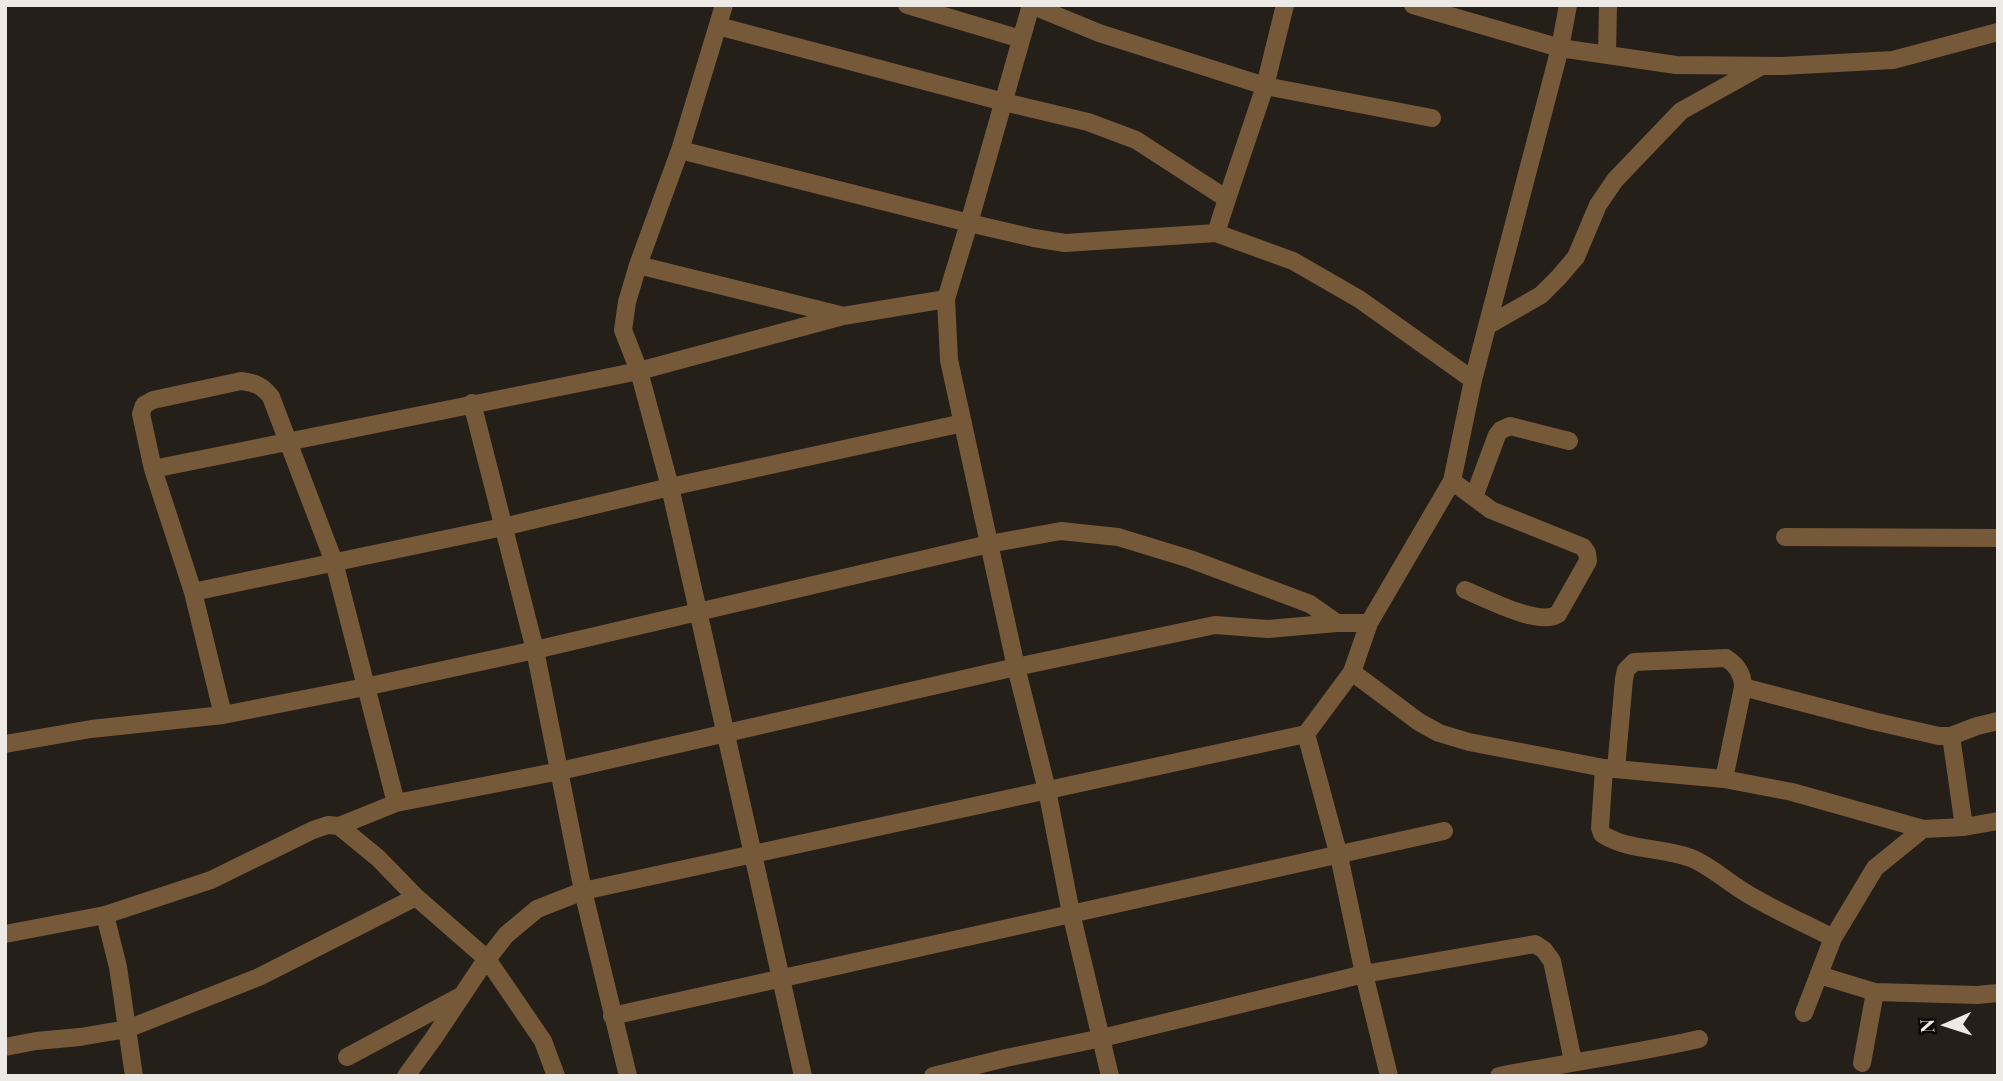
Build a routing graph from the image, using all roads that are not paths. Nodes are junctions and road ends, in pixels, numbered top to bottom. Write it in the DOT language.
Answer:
graph roads {
  1 [pos="724,5"];
  2 [pos="906,5"];
  3 [pos="1285,5"];
  4 [pos="1413,5"];
  5 [pos="1568,5"];
  6 [pos="1608,5"];
  7 [pos="718,26"];
  8 [pos="1998,32"];
  9 [pos="1021,39"];
  10 [pos="1560,48"];
  11 [pos="1607,55"];
  12 [pos="1763,66"];
  13 [pos="1265,86"];
  14 [pos="1004,102"];
  15 [pos="1432,118"];
  16 [pos="680,150"];
  17 [pos="1227,199"];
  18 [pos="969,223"];
  19 [pos="1216,233"];
  20 [pos="638,265"];
  21 [pos="946,299"];
  22 [pos="843,316"];
  23 [pos="1487,326"];
  24 [pos="639,371"];
  25 [pos="1473,380"];
  26 [pos="472,403"];
  27 [pos="962,422"];
  28 [pos="1569,441"];
  29 [pos="289,442"];
  30 [pos="153,469"];
  31 [pos="1452,481"];
  32 [pos="670,487"];
  33 [pos="1474,497"];
  34 [pos="503,527"];
  35 [pos="1786,537"];
  36 [pos="1998,538"];
  37 [pos="989,544"];
  38 [pos="334,562"];
  39 [pos="1465,590"];
  40 [pos="193,592"];
  41 [pos="700,611"];
  42 [pos="1337,622"];
  43 [pos="1369,623"];
  44 [pos="536,650"];
  45 [pos="1016,667"];
  46 [pos="1352,672"];
  47 [pos="365,687"];
  48 [pos="1743,687"];
  49 [pos="223,715"];
  50 [pos="1998,721"];
  51 [pos="727,734"];
  52 [pos="1306,734"];
  53 [pos="1951,736"];
  54 [pos="5,744"];
  55 [pos="1610,769"];
  56 [pos="560,771"];
  57 [pos="1724,779"];
  58 [pos="1047,790"];
  59 [pos="396,803"];
  60 [pos="1998,821"];
  61 [pos="339,826"];
  62 [pos="1964,827"];
  63 [pos="1923,829"];
  64 [pos="1444,831"];
  65 [pos="754,853"];
  66 [pos="1339,856"];
  67 [pos="583,891"];
  68 [pos="416,897"];
  69 [pos="1072,913"];
  70 [pos="105,915"];
  71 [pos="5,934"];
  72 [pos="1833,938"];
  73 [pos="487,959"];
  74 [pos="1364,974"];
  75 [pos="1819,975"];
  76 [pos="782,979"];
  77 [pos="1875,992"];
  78 [pos="1998,993"];
  79 [pos="463,995"];
  80 [pos="1804,1013"];
  81 [pos="612,1016"];
  82 [pos="127,1029"];
  83 [pos="1102,1038"];
  84 [pos="1699,1039"];
  85 [pos="5,1047"];
  86 [pos="347,1057"];
  87 [pos="1573,1061"];
  88 [pos="1862,1063"];
  89 [pos="1549,1071"];
  90 [pos="134,1076"];
  91 [pos="406,1076"];
  92 [pos="556,1076"];
  93 [pos="628,1076"];
  94 [pos="803,1076"];
  95 [pos="933,1076"];
  96 [pos="1110,1076"];
  97 [pos="1389,1076"];
  98 [pos="1499,1076"];
  1 -- 7 [label="street"];
  2 -- 9 [label="street"];
  3 -- 13 [label="street"];
  4 -- 10 [label="street"];
  5 -- 10 [label="street"];
  6 -- 11 [label="street"];
  7 -- 14 [label="street"];
  7 -- 16 [label="street"];
  8 -- 12 [label="street"];
  9 -- 13 [label="street"];
  9 -- 14 [label="street"];
  10 -- 11 [label="street"];
  10 -- 23 [label="street"];
  11 -- 12 [label="street"];
  12 -- 23 [label="street"];
  13 -- 15 [label="street"];
  13 -- 17 [label="street"];
  14 -- 17 [label="street"];
  14 -- 18 [label="street"];
  16 -- 18 [label="street"];
  16 -- 20 [label="street"];
  17 -- 19 [label="street"];
  18 -- 19 [label="street"];
  18 -- 21 [label="street"];
  19 -- 25 [label="street"];
  20 -- 22 [label="street"];
  20 -- 24 [label="street"];
  21 -- 22 [label="street"];
  21 -- 27 [label="street"];
  22 -- 24 [label="street"];
  23 -- 25 [label="street"];
  24 -- 26 [label="street"];
  24 -- 32 [label="street"];
  25 -- 31 [label="street"];
  26 -- 29 [label="street"];
  26 -- 34 [label="street"];
  27 -- 32 [label="street"];
  27 -- 37 [label="street"];
  28 -- 33 [label="street"];
  29 -- 30 [label="street"];
  29 -- 30 [label="street"];
  29 -- 38 [label="street"];
  30 -- 40 [label="street"];
  31 -- 33 [label="street"];
  31 -- 43 [label="street"];
  32 -- 34 [label="street"];
  32 -- 41 [label="street"];
  33 -- 39 [label="street"];
  34 -- 38 [label="street"];
  34 -- 44 [label="street"];
  35 -- 36 [label="street"];
  37 -- 41 [label="street"];
  37 -- 42 [label="street"];
  37 -- 45 [label="street"];
  38 -- 40 [label="street"];
  38 -- 47 [label="street"];
  40 -- 49 [label="street"];
  41 -- 44 [label="street"];
  41 -- 51 [label="street"];
  42 -- 43 [label="street"];
  42 -- 45 [label="street"];
  43 -- 46 [label="street"];
  44 -- 47 [label="street"];
  44 -- 56 [label="street"];
  45 -- 51 [label="street"];
  45 -- 58 [label="street"];
  46 -- 52 [label="street"];
  46 -- 55 [label="street"];
  47 -- 49 [label="street"];
  47 -- 59 [label="street"];
  48 -- 53 [label="street"];
  48 -- 55 [label="street"];
  48 -- 57 [label="street"];
  49 -- 54 [label="street"];
  50 -- 53 [label="street"];
  51 -- 56 [label="street"];
  51 -- 65 [label="street"];
  52 -- 58 [label="street"];
  52 -- 66 [label="street"];
  53 -- 62 [label="street"];
  55 -- 57 [label="street"];
  55 -- 72 [label="street"];
  56 -- 59 [label="street"];
  56 -- 67 [label="street"];
  57 -- 63 [label="street"];
  58 -- 65 [label="street"];
  58 -- 69 [label="street"];
  59 -- 61 [label="street"];
  60 -- 62 [label="street"];
  61 -- 68 [label="street"];
  61 -- 70 [label="street"];
  62 -- 63 [label="street"];
  63 -- 72 [label="street"];
  64 -- 66 [label="street"];
  65 -- 67 [label="street"];
  65 -- 76 [label="street"];
  66 -- 69 [label="street"];
  66 -- 74 [label="street"];
  67 -- 73 [label="street"];
  67 -- 81 [label="street"];
  68 -- 73 [label="street"];
  68 -- 82 [label="street"];
  69 -- 76 [label="street"];
  69 -- 83 [label="street"];
  70 -- 71 [label="street"];
  70 -- 82 [label="street"];
  72 -- 75 [label="street"];
  73 -- 79 [label="street"];
  73 -- 92 [label="street"];
  74 -- 83 [label="street"];
  74 -- 87 [label="street"];
  74 -- 97 [label="street"];
  75 -- 77 [label="street"];
  75 -- 80 [label="street"];
  76 -- 81 [label="street"];
  76 -- 94 [label="street"];
  77 -- 78 [label="street"];
  77 -- 88 [label="street"];
  79 -- 86 [label="street"];
  79 -- 91 [label="street"];
  81 -- 93 [label="street"];
  82 -- 85 [label="street"];
  82 -- 90 [label="street"];
  83 -- 95 [label="street"];
  83 -- 96 [label="street"];
  84 -- 87 [label="street"];
  87 -- 89 [label="street"];
  89 -- 98 [label="street"];
}
